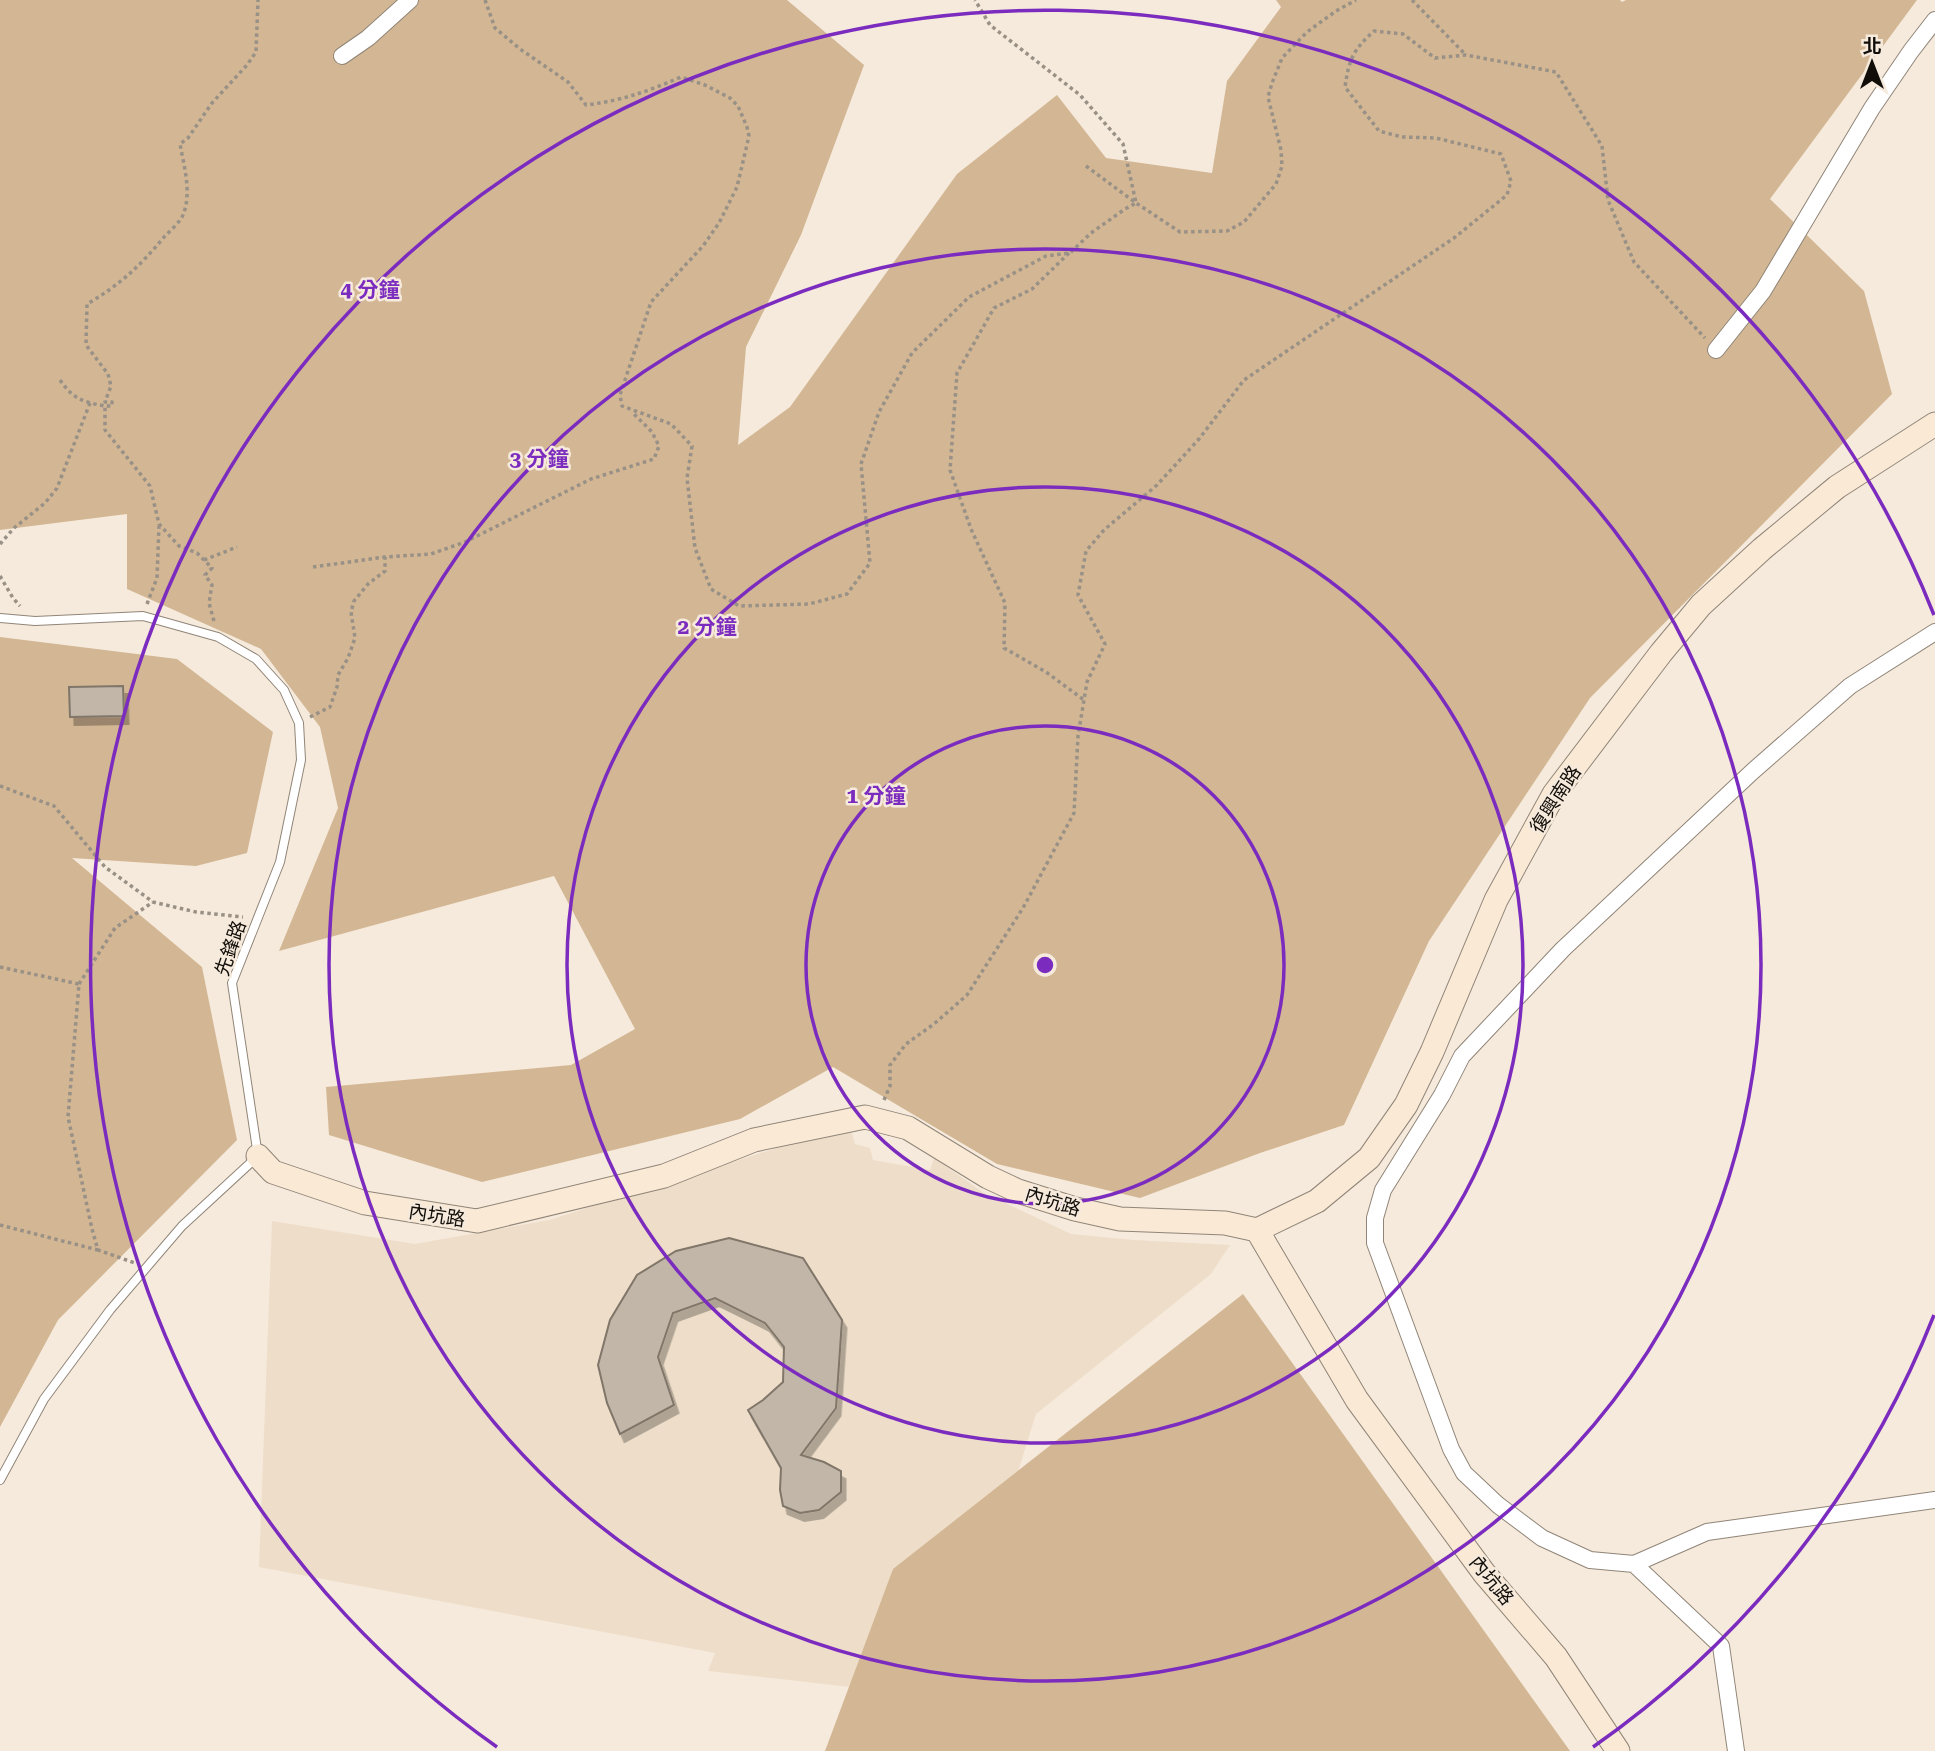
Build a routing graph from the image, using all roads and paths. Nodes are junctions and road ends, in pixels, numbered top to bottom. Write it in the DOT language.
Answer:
graph roads {
  1 [pos="258,0"];
  2 [pos="410,0"];
  3 [pos="485,0"];
  4 [pos="975,0"];
  5 [pos="1356,0"];
  6 [pos="1412,0"];
  7 [pos="1935,20"];
  8 [pos="1466,55"];
  9 [pos="342,56"];
  10 [pos="1086,166"];
  11 [pos="1136,203"];
  12 [pos="1070,253"];
  13 [pos="1716,349"];
  14 [pos="60,380"];
  15 [pos="90,403"];
  16 [pos="105,406"];
  17 [pos="631,410"];
  18 [pos="1935,424"];
  19 [pos="159,524"];
  20 [pos="0,544"];
  21 [pos="237,547"];
  22 [pos="385,557"];
  23 [pos="204,560"];
  24 [pos="313,567"];
  25 [pos="0,576"];
  26 [pos="143,616"];
  27 [pos="0,618"];
  28 [pos="35,621"];
  29 [pos="1935,632"];
  30 [pos="218,637"];
  31 [pos="1084,700"];
  32 [pos="299,723"];
  33 [pos="0,786"];
  34 [pos="153,902"];
  35 [pos="257,918"];
  36 [pos="0,967"];
  37 [pos="79,984"];
  38 [pos="884,1123"];
  39 [pos="258,1156"];
  40 [pos="0,1225"];
  41 [pos="1257,1230"];
  42 [pos="98,1250"];
  43 [pos="147,1267"];
  44 [pos="0,1480"];
  45 [pos="1935,1500"];
  46 [pos="1634,1564"];
  47 [pos="1618,1751"];
  48 [pos="1735,1751"];
  1 -- 16 [label="path"];
  2 -- 9 [label="street"];
  3 -- 17 [label="path"];
  4 -- 11 [label="path"];
  5 -- 11 [label="path"];
  6 -- 8 [label="path"];
  7 -- 13 [label="street"];
  8 -- 13 [label="path"];
  8 -- 31 [label="path"];
  10 -- 11 [label="path"];
  11 -- 12 [label="path"];
  12 -- 17 [label="path"];
  12 -- 31 [label="path"];
  14 -- 15 [label="path"];
  15 -- 16 [label="path"];
  15 -- 20 [label="path"];
  16 -- 19 [label="path"];
  17 -- 22 [label="path"];
  18 -- 41 [label="street, 復興南路"];
  19 -- 23 [label="path"];
  19 -- 26 [label="path"];
  21 -- 23 [label="path"];
  22 -- 24 [label="path"];
  22 -- 32 [label="path"];
  23 -- 30 [label="path"];
  25 -- 28 [label="path"];
  26 -- 28 [label="lane, 先鋒路"];
  26 -- 30 [label="lane, 先鋒路"];
  27 -- 28 [label="lane, 先鋒路"];
  29 -- 46 [label="street"];
  30 -- 32 [label="lane, 先鋒路"];
  31 -- 38 [label="path"];
  32 -- 35 [label="lane, 先鋒路"];
  33 -- 34 [label="path"];
  34 -- 35 [label="path"];
  34 -- 37 [label="path"];
  35 -- 39 [label="lane, 先鋒路"];
  36 -- 37 [label="path"];
  37 -- 42 [label="path"];
  38 -- 39 [label="street, 內坑路"];
  38 -- 41 [label="street, 內坑路"];
  39 -- 43 [label="lane"];
  40 -- 42 [label="path"];
  41 -- 47 [label="street, 內坑路"];
  42 -- 43 [label="path"];
  43 -- 44 [label="lane"];
  45 -- 46 [label="street"];
  46 -- 48 [label="street"];
}
